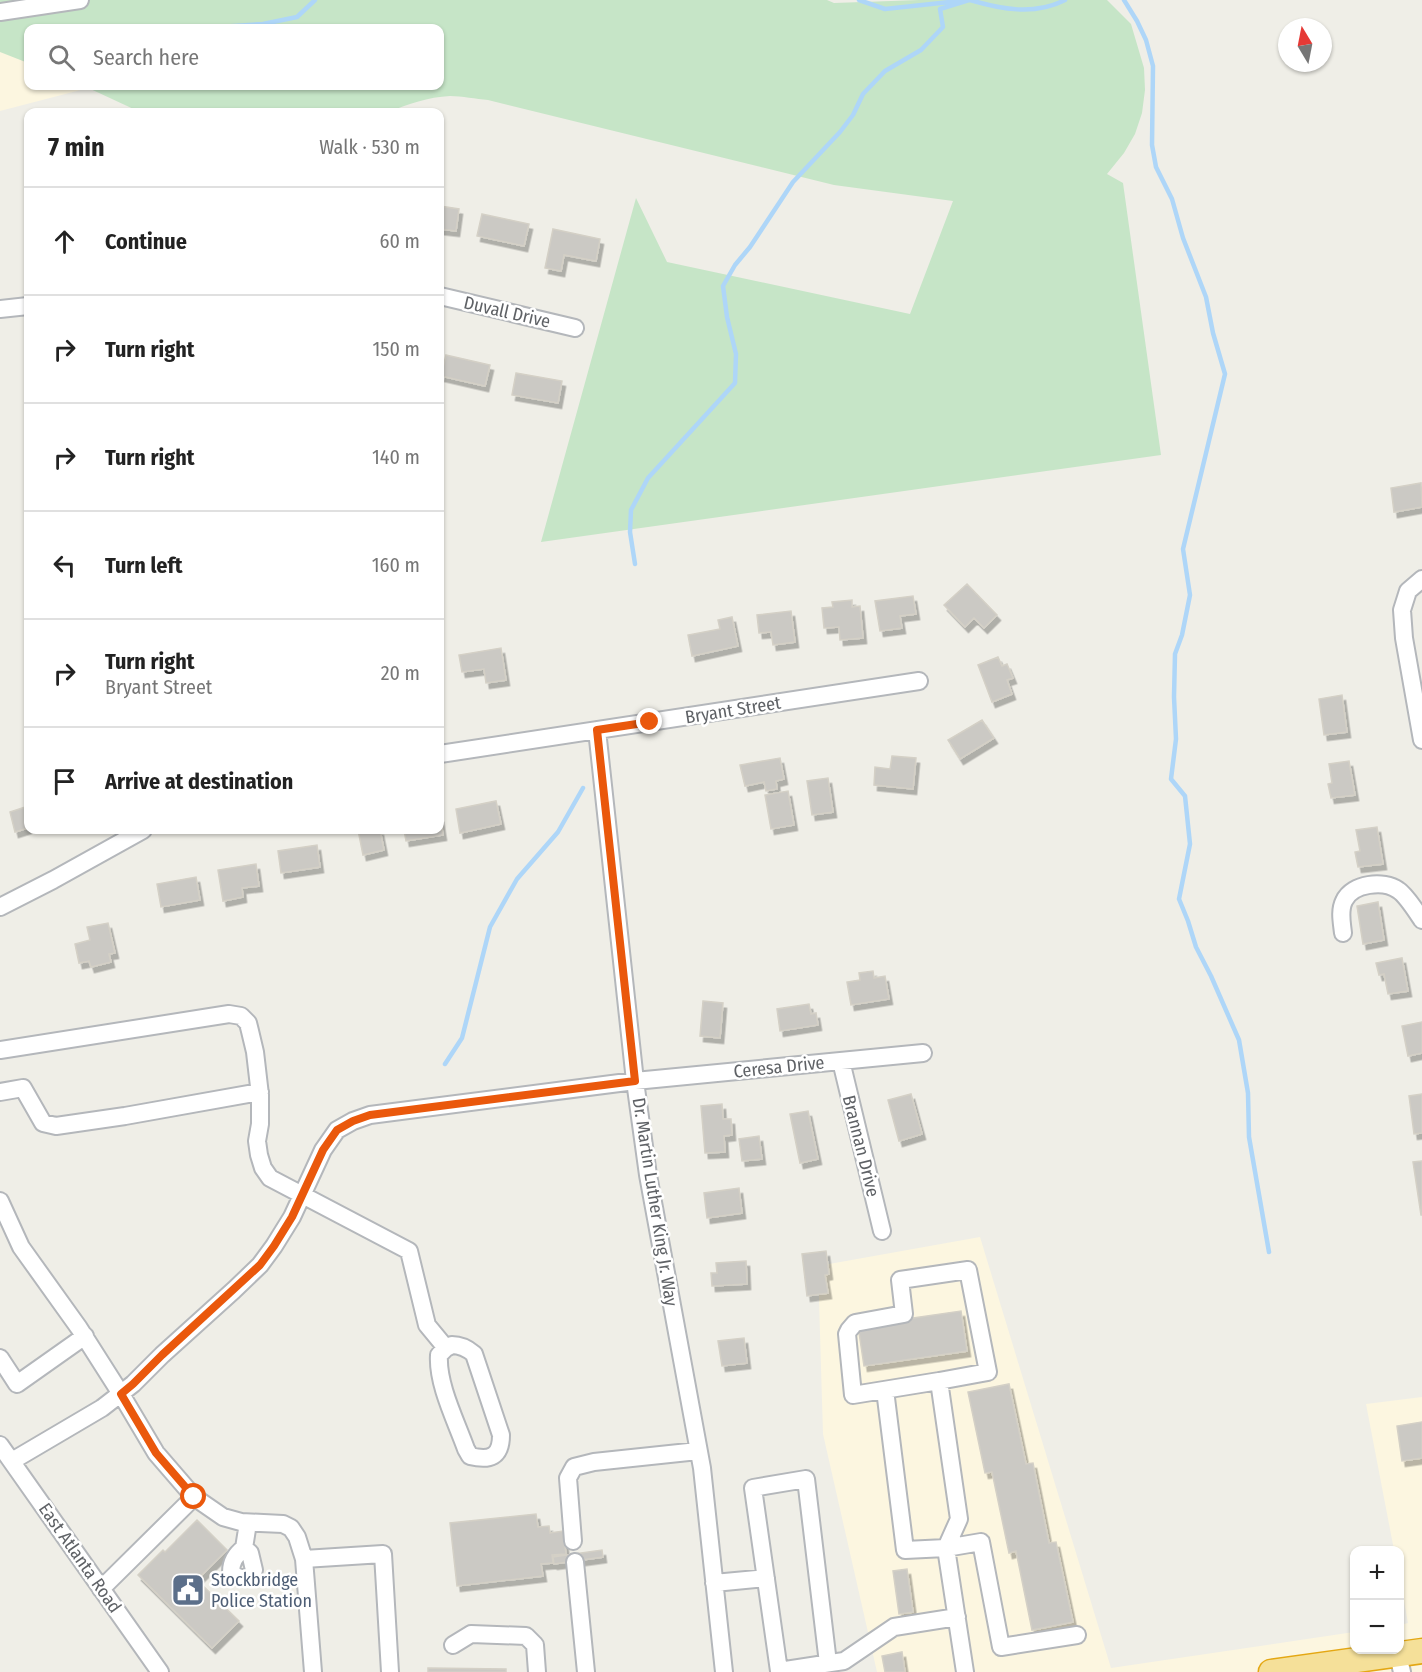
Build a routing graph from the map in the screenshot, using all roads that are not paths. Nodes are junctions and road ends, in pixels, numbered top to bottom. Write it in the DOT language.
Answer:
graph roads {
  1 [pos="80,0"];
  2 [pos="0,12"];
  3 [pos="444,297"];
  4 [pos="24,306"];
  5 [pos="0,309"];
  6 [pos="575,328"];
  7 [pos="1422,579"];
  8 [pos="919,681"];
  9 [pos="597,730"];
  10 [pos="1422,740"];
  11 [pos="444,753"];
  12 [pos="136,834"];
  13 [pos="0,907"];
  14 [pos="1422,920"];
  15 [pos="1342,933"];
  16 [pos="0,1050"];
  17 [pos="923,1053"];
  18 [pos="841,1061"];
  19 [pos="635,1081"];
  20 [pos="0,1092"];
  21 [pos="260,1092"];
  22 [pos="302,1196"];
  23 [pos="0,1201"];
  24 [pos="882,1231"];
  25 [pos="85,1336"];
  26 [pos="446,1348"];
  27 [pos="0,1358"];
  28 [pos="939,1381"];
  29 [pos="885,1390"];
  30 [pos="121,1394"];
  31 [pos="0,1445"];
  32 [pos="698,1451"];
  33 [pos="12,1461"];
  34 [pos="194,1497"];
  35 [pos="248,1523"];
  36 [pos="573,1541"];
  37 [pos="244,1548"];
  38 [pos="946,1548"];
  39 [pos="304,1559"];
  40 [pos="575,1562"];
  41 [pos="766,1578"];
  42 [pos="714,1583"];
  43 [pos="101,1589"];
  44 [pos="957,1617"];
  45 [pos="1077,1635"];
  46 [pos="453,1646"];
  47 [pos="1422,1652"];
  48 [pos="828,1663"];
  49 [pos="1400,1663"];
  50 [pos="160,1672"];
  51 [pos="313,1672"];
  52 [pos="390,1672"];
  53 [pos="537,1672"];
  54 [pos="586,1672"];
  55 [pos="724,1672"];
  56 [pos="965,1672"];
  57 [pos="1271,1672"];
  1 -- 2 [label="street"];
  3 -- 6 [label="street, Duvall Drive"];
  4 -- 5 [label="street"];
  7 -- 10 [label="street"];
  8 -- 9 [label="street, Bryant Street"];
  9 -- 11 [label="street, Bryant Street"];
  9 -- 19 [label="street, Dr. Martin Luther King Jr. Way"];
  12 -- 13 [label="street"];
  14 -- 15 [label="street"];
  16 -- 21 [label="street"];
  17 -- 18 [label="street, Ceresa Drive"];
  18 -- 19 [label="street, Ceresa Drive"];
  18 -- 24 [label="street, Brannan Drive"];
  19 -- 22 [label="street, Ceresa Drive"];
  19 -- 32 [label="street, Dr. Martin Luther King Jr. Way"];
  20 -- 21 [label="street"];
  21 -- 22 [label="street"];
  22 -- 26 [label="street"];
  22 -- 30 [label="street, Ceresa Drive"];
  23 -- 25 [label="street"];
  25 -- 27 [label="street"];
  25 -- 30 [label="street"];
  26 -- 26 [label="street"];
  28 -- 29 [label="street"];
  28 -- 29 [label="street"];
  28 -- 38 [label="street"];
  29 -- 38 [label="street"];
  30 -- 33 [label="street, Ceresa Drive"];
  30 -- 34 [label="street"];
  31 -- 33 [label="street, East Atlanta Road"];
  32 -- 36 [label="street"];
  32 -- 42 [label="street, Dr. Martin Luther King Jr. Way"];
  33 -- 43 [label="street, East Atlanta Road"];
  34 -- 35 [label="street"];
  34 -- 43 [label="street"];
  35 -- 37 [label="street"];
  35 -- 39 [label="street"];
  38 -- 44 [label="street"];
  38 -- 45 [label="street"];
  39 -- 51 [label="street"];
  39 -- 52 [label="street"];
  40 -- 54 [label="street"];
  41 -- 42 [label="street"];
  41 -- 48 [label="street"];
  41 -- 48 [label="street"];
  42 -- 55 [label="street, Dr. Martin Luther King Jr. Way"];
  43 -- 50 [label="street, East Atlanta Road"];
  44 -- 48 [label="street"];
  44 -- 56 [label="street"];
  46 -- 53 [label="street"];
  47 -- 49 [label="highway"];
  49 -- 57 [label="highway"];
}
